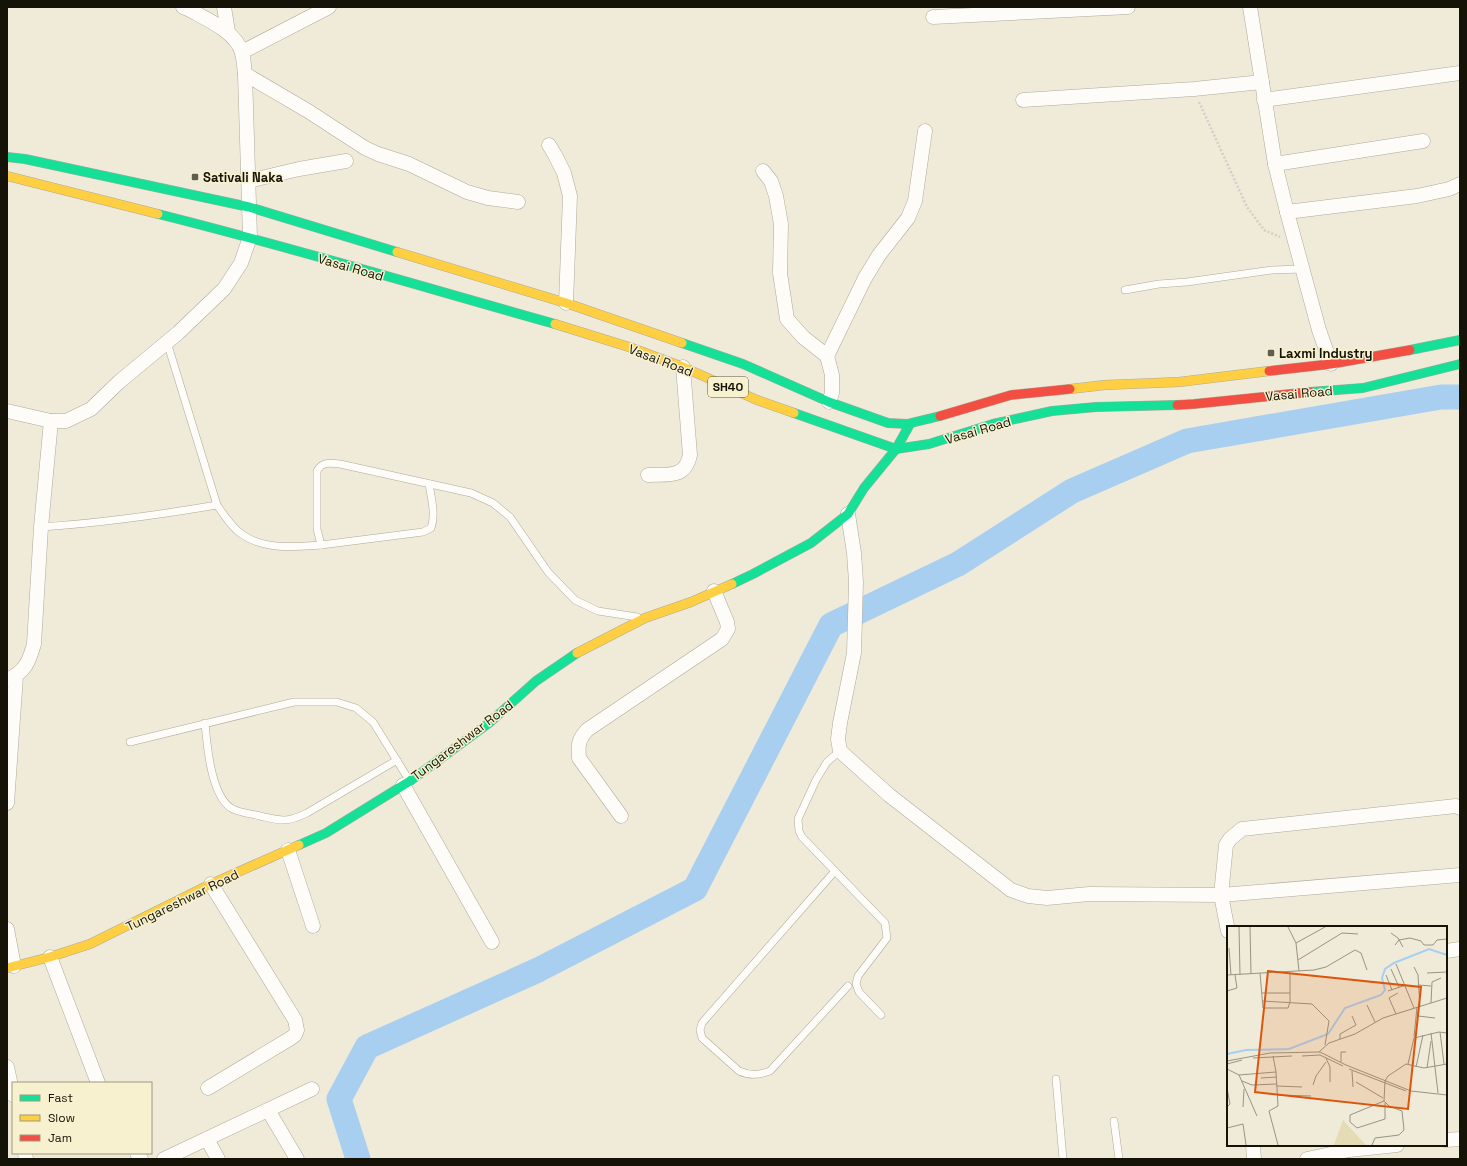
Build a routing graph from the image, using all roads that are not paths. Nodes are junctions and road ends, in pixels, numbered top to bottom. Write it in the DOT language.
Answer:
graph roads {
  1 [pos="183,7"];
  2 [pos="224,7"];
  3 [pos="329,7"];
  4 [pos="1128,7"];
  5 [pos="1250,7"];
  6 [pos="933,18"];
  7 [pos="228,32"];
  8 [pos="242,52"];
  9 [pos="1460,73"];
  10 [pos="245,74"];
  11 [pos="1262,82"];
  12 [pos="1023,100"];
  13 [pos="1264,100"];
  14 [pos="925,130"];
  15 [pos="1423,141"];
  16 [pos="549,145"];
  17 [pos="7,157"];
  18 [pos="346,161"];
  19 [pos="1274,164"];
  20 [pos="763,171"];
  21 [pos="7,176"];
  22 [pos="248,181"];
  23 [pos="1460,184"];
  24 [pos="518,202"];
  25 [pos="249,206"];
  26 [pos="1287,212"];
  27 [pos="250,237"];
  28 [pos="1303,269"];
  29 [pos="1125,290"];
  30 [pos="566,303"];
  31 [pos="1460,340"];
  32 [pos="167,342"];
  33 [pos="826,356"];
  34 [pos="1331,364"];
  35 [pos="1460,364"];
  36 [pos="683,367"];
  37 [pos="829,402"];
  38 [pos="7,411"];
  39 [pos="51,421"];
  40 [pos="910,424"];
  41 [pos="896,449"];
  42 [pos="648,475"];
  43 [pos="430,484"];
  44 [pos="216,505"];
  45 [pos="848,514"];
  46 [pos="41,528"];
  47 [pos="321,545"];
  48 [pos="714,591"];
  49 [pos="645,618"];
  50 [pos="12,678"];
  51 [pos="205,723"];
  52 [pos="130,742"];
  53 [pos="840,751"];
  54 [pos="397,760"];
  55 [pos="406,783"];
  56 [pos="7,803"];
  57 [pos="1460,808"];
  58 [pos="621,816"];
  59 [pos="288,850"];
  60 [pos="835,871"];
  61 [pos="1460,875"];
  62 [pos="211,884"];
  63 [pos="1221,895"];
  64 [pos="313,926"];
  65 [pos="1227,926"];
  66 [pos="7,930"];
  67 [pos="492,942"];
  68 [pos="1460,949"];
  69 [pos="1447,951"];
  70 [pos="50,957"];
  71 [pos="10,967"];
  72 [pos="848,986"];
  73 [pos="880,1015"];
  74 [pos="7,1067"];
  75 [pos="1056,1079"];
  76 [pos="98,1082"];
  77 [pos="208,1088"];
  78 [pos="312,1089"];
  79 [pos="12,1090"];
  80 [pos="268,1110"];
  81 [pos="1114,1121"];
  82 [pos="207,1139"];
  83 [pos="1460,1139"];
  84 [pos="1447,1140"];
  85 [pos="1253,1146"];
  86 [pos="1387,1146"];
  87 [pos="164,1159"];
  88 [pos="218,1159"];
  89 [pos="297,1159"];
  90 [pos="1063,1159"];
  91 [pos="1119,1159"];
  92 [pos="1254,1159"];
  93 [pos="1307,1159"];
  1 -- 7 [label="street"];
  2 -- 7 [label="street"];
  3 -- 8 [label="street"];
  4 -- 6 [label="street"];
  5 -- 11 [label="street"];
  7 -- 8 [label="street"];
  8 -- 10 [label="street"];
  9 -- 13 [label="street"];
  10 -- 22 [label="street"];
  10 -- 24 [label="street"];
  11 -- 12 [label="street"];
  11 -- 13 [label="street"];
  13 -- 19 [label="street"];
  14 -- 33 [label="street"];
  15 -- 19 [label="street"];
  16 -- 30 [label="street"];
  17 -- 25 [label="main road, Vasai Road / SH40"];
  18 -- 22 [label="street"];
  19 -- 26 [label="street"];
  20 -- 33 [label="street"];
  21 -- 27 [label="main road, Vasai Road / SH40"];
  22 -- 25 [label="street"];
  23 -- 26 [label="street"];
  25 -- 27 [label="street"];
  25 -- 30 [label="main road, Vasai Road / SH40"];
  26 -- 28 [label="street"];
  27 -- 32 [label="street"];
  27 -- 36 [label="main road, Vasai Road / SH40"];
  28 -- 29 [label="lane"];
  28 -- 34 [label="street"];
  30 -- 37 [label="main road, Vasai Road / SH40"];
  31 -- 34 [label="main road, Vasai Road / SH40"];
  32 -- 39 [label="street"];
  32 -- 44 [label="lane"];
  33 -- 37 [label="street"];
  34 -- 40 [label="main road, Vasai Road / SH40"];
  35 -- 41 [label="main road, Vasai Road / SH40"];
  36 -- 41 [label="main road, Vasai Road / SH40"];
  36 -- 42 [label="street"];
  37 -- 40 [label="main road, Vasai Road / SH40"];
  38 -- 39 [label="street"];
  39 -- 46 [label="street"];
  40 -- 41 [label="main road, Tungareshwar Road"];
  41 -- 45 [label="main road, Tungareshwar Road"];
  43 -- 47 [label="lane"];
  43 -- 47 [label="lane"];
  43 -- 49 [label="lane"];
  44 -- 46 [label="lane"];
  44 -- 47 [label="lane"];
  45 -- 48 [label="main road, Tungareshwar Road"];
  45 -- 53 [label="street"];
  46 -- 50 [label="street"];
  48 -- 49 [label="main road, Tungareshwar Road"];
  48 -- 58 [label="street"];
  49 -- 55 [label="main road, Tungareshwar Road"];
  50 -- 56 [label="street"];
  51 -- 52 [label="lane"];
  51 -- 54 [label="lane"];
  51 -- 54 [label="lane"];
  53 -- 60 [label="lane"];
  53 -- 63 [label="street"];
  54 -- 55 [label="lane"];
  55 -- 59 [label="main road, Tungareshwar Road"];
  55 -- 67 [label="street"];
  57 -- 63 [label="street"];
  59 -- 62 [label="main road, Tungareshwar Road"];
  59 -- 64 [label="street"];
  60 -- 72 [label="lane"];
  60 -- 73 [label="lane"];
  61 -- 63 [label="street"];
  62 -- 70 [label="main road, Tungareshwar Road"];
  62 -- 77 [label="street"];
  63 -- 65 [label="street"];
  66 -- 71 [label="street"];
  68 -- 69 [label="street"];
  70 -- 71 [label="main road, Tungareshwar Road"];
  70 -- 76 [label="street"];
  74 -- 79 [label="street"];
  75 -- 90 [label="lane"];
  78 -- 80 [label="street"];
  80 -- 82 [label="street"];
  80 -- 89 [label="street"];
  81 -- 91 [label="lane"];
  82 -- 87 [label="street"];
  82 -- 88 [label="street"];
  83 -- 84 [label="street"];
  85 -- 92 [label="street"];
  86 -- 93 [label="street"];
}
